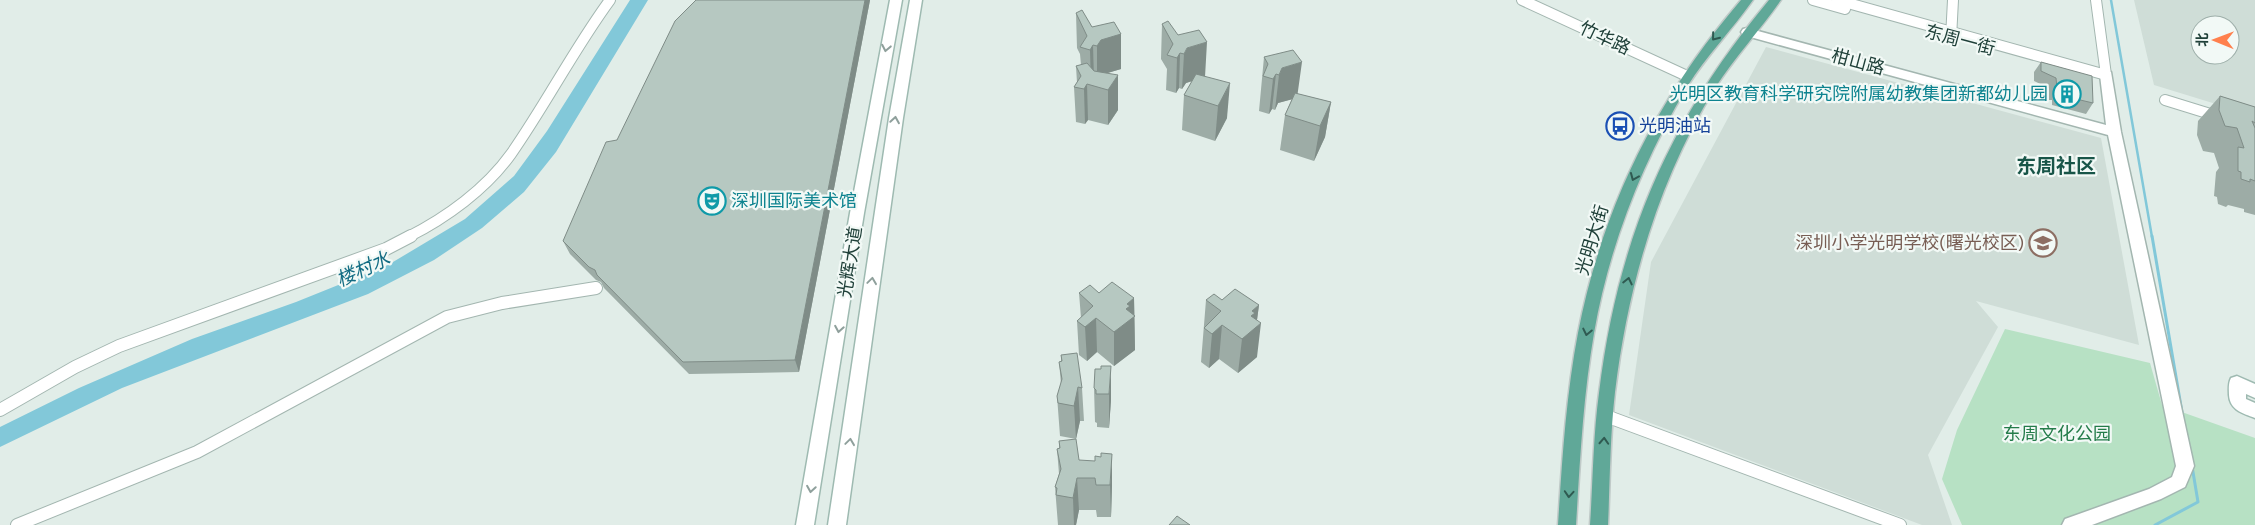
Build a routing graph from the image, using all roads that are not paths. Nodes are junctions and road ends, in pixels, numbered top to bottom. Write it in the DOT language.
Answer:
graph roads {
  1 [pos="610,0"];
  2 [pos="896,0"];
  3 [pos="916,0"];
  4 [pos="1522,0"];
  5 [pos="1747,0"];
  6 [pos="1775,0"];
  7 [pos="1813,0"];
  8 [pos="1837,0"];
  9 [pos="1953,0"];
  10 [pos="2096,0"];
  11 [pos="1747,32"];
  12 [pos="1951,35"];
  13 [pos="1687,76"];
  14 [pos="2106,78"];
  15 [pos="2165,100"];
  16 [pos="2228,120"];
  17 [pos="2114,132"];
  18 [pos="596,288"];
  19 [pos="2255,391"];
  20 [pos="0,410"];
  21 [pos="2255,411"];
  22 [pos="1606,416"];
  23 [pos="17,525"];
  24 [pos="805,525"];
  25 [pos="837,525"];
  26 [pos="1567,525"];
  27 [pos="1599,525"];
  28 [pos="1900,525"];
  29 [pos="2071,525"];
  1 -- 20 [label="street"];
  2 -- 24 [label="main road, 光辉大道, one-way"];
  25 -- 3 [label="main road, 光辉大道, one-way"];
  4 -- 13 [label="street, 竹华路"];
  5 -- 13 [label="main road, 光明大街, one-way"];
  6 -- 11 [label="main road"];
  7 -- 12 [label="street, 东周一街"];
  8 -- 12 [label="street, 东周一街"];
  9 -- 12 [label="street"];
  10 -- 14 [label="street"];
  11 -- 17 [label="main road, 柑山路"];
  22 -- 11 [label="main road, one-way"];
  12 -- 14 [label="street, 东周一街"];
  13 -- 26 [label="main road, 光明大街, one-way"];
  14 -- 17 [label="main road"];
  15 -- 16 [label="street"];
  17 -- 29 [label="main road"];
  18 -- 23 [label="street"];
  19 -- 21 [label="main road"];
  27 -- 22 [label="main road, one-way"];
  22 -- 28 [label="street"];
}
